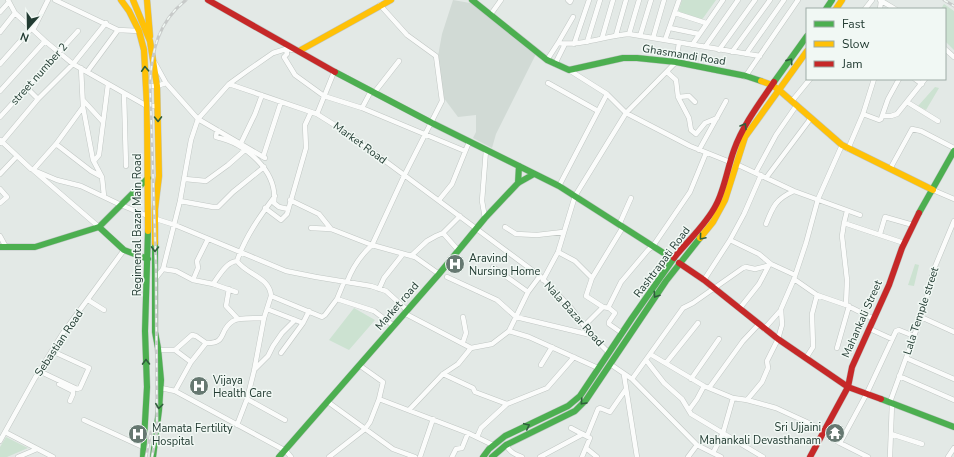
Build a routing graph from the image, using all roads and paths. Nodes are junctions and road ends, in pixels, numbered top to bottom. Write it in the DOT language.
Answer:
graph roads {
  1 [pos="48,0"];
  2 [pos="55,0"];
  3 [pos="121,0"];
  4 [pos="133,0"];
  5 [pos="208,0"];
  6 [pos="391,0"];
  7 [pos="472,0"];
  8 [pos="501,0"];
  9 [pos="568,0"];
  10 [pos="571,0"];
  11 [pos="589,0"];
  12 [pos="600,0"];
  13 [pos="613,0"];
  14 [pos="626,0"];
  15 [pos="639,0"];
  16 [pos="651,0"];
  17 [pos="664,0"];
  18 [pos="679,0"];
  19 [pos="723,0"];
  20 [pos="738,0"];
  21 [pos="755,0"];
  22 [pos="770,0"];
  23 [pos="784,0"];
  24 [pos="798,0"];
  25 [pos="872,0"];
  26 [pos="881,0"];
  27 [pos="8,1"];
  28 [pos="148,2"];
  29 [pos="380,5"];
  30 [pos="866,8"];
  31 [pos="893,8"];
  32 [pos="0,12"];
  33 [pos="15,13"];
  34 [pos="675,13"];
  35 [pos="491,14"];
  36 [pos="573,17"];
  37 [pos="106,23"];
  38 [pos="706,23"];
  39 [pos="670,28"];
  40 [pos="32,30"];
  41 [pos="118,30"];
  42 [pos="78,31"];
  43 [pos="139,31"];
  44 [pos="0,32"];
  45 [pos="629,34"];
  46 [pos="699,34"];
  47 [pos="616,35"];
  48 [pos="640,36"];
  49 [pos="806,37"];
  50 [pos="602,38"];
  51 [pos="653,38"];
  52 [pos="665,40"];
  53 [pos="45,41"];
  54 [pos="150,42"];
  55 [pos="587,42"];
  56 [pos="558,43"];
  57 [pos="679,43"];
  58 [pos="565,44"];
  59 [pos="574,44"];
  60 [pos="692,45"];
  61 [pos="705,47"];
  62 [pos="286,49"];
  63 [pos="719,50"];
  64 [pos="946,50"];
  65 [pos="299,51"];
  66 [pos="60,52"];
  67 [pos="732,52"];
  68 [pos="806,52"];
  69 [pos="746,54"];
  70 [pos="760,56"];
  71 [pos="954,57"];
  72 [pos="153,60"];
  73 [pos="547,60"];
  74 [pos="399,61"];
  75 [pos="676,62"];
  76 [pos="0,64"];
  77 [pos="73,64"];
  78 [pos="555,64"];
  79 [pos="81,68"];
  80 [pos="569,70"];
  81 [pos="87,72"];
  82 [pos="334,72"];
  83 [pos="667,72"];
  84 [pos="745,76"];
  85 [pos="809,80"];
  86 [pos="874,80"];
  87 [pos="898,80"];
  88 [pos="916,80"];
  89 [pos="924,80"];
  90 [pos="166,83"];
  91 [pos="548,83"];
  92 [pos="108,84"];
  93 [pos="229,84"];
  94 [pos="922,84"];
  95 [pos="772,85"];
  96 [pos="146,86"];
  97 [pos="157,86"];
  98 [pos="26,87"];
  99 [pos="779,90"];
  100 [pos="0,91"];
  101 [pos="372,92"];
  102 [pos="124,93"];
  103 [pos="607,94"];
  104 [pos="262,96"];
  105 [pos="324,96"];
  106 [pos="678,97"];
  107 [pos="38,99"];
  108 [pos="82,99"];
  109 [pos="726,101"];
  110 [pos="281,102"];
  111 [pos="695,102"];
  112 [pos="907,102"];
  113 [pos="794,103"];
  114 [pos="147,106"];
  115 [pos="157,106"];
  116 [pos="83,107"];
  117 [pos="362,108"];
  118 [pos="598,111"];
  119 [pos="310,112"];
  120 [pos="626,113"];
  121 [pos="317,114"];
  122 [pos="863,114"];
  123 [pos="882,116"];
  124 [pos="0,117"];
  125 [pos="717,118"];
  126 [pos="811,118"];
  127 [pos="198,119"];
  128 [pos="938,121"];
  129 [pos="103,122"];
  130 [pos="432,123"];
  131 [pos="217,130"];
  132 [pos="426,135"];
  133 [pos="1,142"];
  134 [pos="469,142"];
  135 [pos="240,143"];
  136 [pos="56,144"];
  137 [pos="842,145"];
  138 [pos="848,148"];
  139 [pos="954,149"];
  140 [pos="245,150"];
  141 [pos="486,150"];
  142 [pos="699,150"];
  143 [pos="465,151"];
  144 [pos="706,153"];
  145 [pos="17,156"];
  146 [pos="94,161"];
  147 [pos="733,163"];
  148 [pos="126,166"];
  149 [pos="519,166"];
  150 [pos="264,167"];
  151 [pos="890,169"];
  152 [pos="33,170"];
  153 [pos="756,172"];
  154 [pos="0,174"];
  155 [pos="534,174"];
  156 [pos="761,175"];
  157 [pos="404,176"];
  158 [pos="102,177"];
  159 [pos="148,178"];
  160 [pos="766,178"];
  161 [pos="184,179"];
  162 [pos="518,183"];
  163 [pos="559,186"];
  164 [pos="0,189"];
  165 [pos="933,190"];
  166 [pos="794,191"];
  167 [pos="724,192"];
  168 [pos="104,196"];
  169 [pos="275,196"];
  170 [pos="575,196"];
  171 [pos="631,198"];
  172 [pos="818,198"];
  173 [pos="954,199"];
  174 [pos="290,200"];
  175 [pos="439,200"];
  176 [pos="180,201"];
  177 [pos="0,203"];
  178 [pos="121,206"];
  179 [pos="265,208"];
  180 [pos="288,209"];
  181 [pos="847,211"];
  182 [pos="860,215"];
  183 [pos="148,216"];
  184 [pos="460,216"];
  185 [pos="485,218"];
  186 [pos="156,219"];
  187 [pos="954,221"];
  188 [pos="844,222"];
  189 [pos="766,224"];
  190 [pos="175,225"];
  191 [pos="98,226"];
  192 [pos="621,226"];
  193 [pos="913,226"];
  194 [pos="311,228"];
  195 [pos="477,228"];
  196 [pos="504,228"];
  197 [pos="331,229"];
  198 [pos="563,232"];
  199 [pos="443,234"];
  200 [pos="880,234"];
  201 [pos="0,236"];
  202 [pos="208,239"];
  203 [pos="730,240"];
  204 [pos="904,243"];
  205 [pos="372,244"];
  206 [pos="654,246"];
  207 [pos="3,247"];
  208 [pos="124,250"];
  209 [pos="458,250"];
  210 [pos="558,252"];
  211 [pos="240,253"];
  212 [pos="403,254"];
  213 [pos="411,256"];
  214 [pos="148,259"];
  215 [pos="673,259"];
  216 [pos="237,261"];
  217 [pos="679,263"];
  218 [pos="769,265"];
  219 [pos="493,267"];
  220 [pos="163,269"];
  221 [pos="439,274"];
  222 [pos="447,277"];
  223 [pos="794,277"];
  224 [pos="542,278"];
  225 [pos="592,278"];
  226 [pos="154,280"];
  227 [pos="193,280"];
  228 [pos="704,280"];
  229 [pos="346,282"];
  230 [pos="213,284"];
  231 [pos="714,288"];
  232 [pos="147,289"];
  233 [pos="229,289"];
  234 [pos="379,289"];
  235 [pos="155,290"];
  236 [pos="236,292"];
  237 [pos="528,292"];
  238 [pos="816,295"];
  239 [pos="271,296"];
  240 [pos="338,298"];
  241 [pos="88,300"];
  242 [pos="847,306"];
  243 [pos="605,307"];
  244 [pos="740,308"];
  245 [pos="267,309"];
  246 [pos="104,310"];
  247 [pos="309,311"];
  248 [pos="406,311"];
  249 [pos="780,311"];
  250 [pos="463,317"];
  251 [pos="516,317"];
  252 [pos="920,317"];
  253 [pos="264,318"];
  254 [pos="238,319"];
  255 [pos="874,319"];
  256 [pos="295,320"];
  257 [pos="698,322"];
  258 [pos="303,323"];
  259 [pos="759,324"];
  260 [pos="394,326"];
  261 [pos="584,326"];
  262 [pos="764,328"];
  263 [pos="870,329"];
  264 [pos="509,330"];
  265 [pos="954,332"];
  266 [pos="622,333"];
  267 [pos="591,335"];
  268 [pos="914,336"];
  269 [pos="719,339"];
  270 [pos="778,339"];
  271 [pos="892,339"];
  272 [pos="462,342"];
  273 [pos="206,343"];
  274 [pos="552,347"];
  275 [pos="471,348"];
  276 [pos="837,348"];
  277 [pos="52,350"];
  278 [pos="159,350"];
  279 [pos="175,350"];
  280 [pos="608,352"];
  281 [pos="280,353"];
  282 [pos="650,354"];
  283 [pos="574,357"];
  284 [pos="806,358"];
  285 [pos="906,358"];
  286 [pos="646,360"];
  287 [pos="191,362"];
  288 [pos="666,363"];
  289 [pos="610,364"];
  290 [pos="360,365"];
  291 [pos="541,365"];
  292 [pos="598,368"];
  293 [pos="254,370"];
  294 [pos="39,373"];
  295 [pos="443,374"];
  296 [pos="624,375"];
  297 [pos="899,376"];
  298 [pos="632,379"];
  299 [pos="692,379"];
  300 [pos="954,379"];
  301 [pos="704,386"];
  302 [pos="848,387"];
  303 [pos="162,388"];
  304 [pos="709,388"];
  305 [pos="626,389"];
  306 [pos="175,391"];
  307 [pos="867,393"];
  308 [pos="733,398"];
  309 [pos="379,399"];
  310 [pos="248,400"];
  311 [pos="747,400"];
  312 [pos="954,400"];
  313 [pos="70,401"];
  314 [pos="328,402"];
  315 [pos="891,403"];
  316 [pos="507,404"];
  317 [pos="564,408"];
  318 [pos="408,410"];
  319 [pos="689,410"];
  320 [pos="567,415"];
  321 [pos="433,419"];
  322 [pos="84,420"];
  323 [pos="284,420"];
  324 [pos="237,425"];
  325 [pos="954,427"];
  326 [pos="571,428"];
  327 [pos="365,429"];
  328 [pos="823,431"];
  329 [pos="5,432"];
  330 [pos="468,433"];
  331 [pos="723,433"];
  332 [pos="891,434"];
  333 [pos="585,435"];
  334 [pos="477,437"];
  335 [pos="0,440"];
  336 [pos="840,443"];
  337 [pos="922,444"];
  338 [pos="493,445"];
  339 [pos="506,445"];
  340 [pos="697,445"];
  341 [pos="143,447"];
  342 [pos="586,448"];
  343 [pos="954,448"];
  344 [pos="37,449"];
  345 [pos="286,451"];
  346 [pos="713,453"];
  347 [pos="404,455"];
  348 [pos="18,457"];
  349 [pos="53,457"];
  350 [pos="143,457"];
  351 [pos="153,457"];
  352 [pos="279,457"];
  353 [pos="291,457"];
  354 [pos="329,457"];
  355 [pos="415,457"];
  356 [pos="420,457"];
  357 [pos="452,457"];
  358 [pos="483,457"];
  359 [pos="492,457"];
  360 [pos="522,457"];
  361 [pos="540,457"];
  362 [pos="582,457"];
  363 [pos="597,457"];
  364 [pos="637,457"];
  365 [pos="688,457"];
  366 [pos="721,457"];
  367 [pos="763,457"];
  368 [pos="810,457"];
  369 [pos="868,457"];
  370 [pos="890,457"];
  371 [pos="948,457"];
  1 -- 40 [label="street"];
  2 -- 37 [label="street"];
  3 -- 43 [label="street, Regimental Bazar Main Road"];
  4 -- 54 [label="street, Regimental Bazar Main Road"];
  5 -- 65 [label="street"];
  6 -- 29 [label="street"];
  7 -- 35 [label="street"];
  8 -- 35 [label="street"];
  9 -- 10 [label="street"];
  11 -- 59 [label="street"];
  12 -- 55 [label="street"];
  13 -- 50 [label="street"];
  14 -- 47 [label="street"];
  15 -- 45 [label="street"];
  16 -- 48 [label="street"];
  17 -- 51 [label="street"];
  18 -- 34 [label="street"];
  19 -- 38 [label="street"];
  20 -- 61 [label="street"];
  21 -- 63 [label="street"];
  22 -- 67 [label="street"];
  23 -- 69 [label="street"];
  24 -- 70 [label="street"];
  25 -- 30 [label="street"];
  26 -- 31 [label="street"];
  27 -- 32 [label="street"];
  27 -- 33 [label="street"];
  28 -- 54 [label="street"];
  29 -- 65 [label="street"];
  29 -- 130 [label="street"];
  33 -- 40 [label="street"];
  33 -- 44 [label="street"];
  34 -- 38 [label="street"];
  34 -- 39 [label="street"];
  35 -- 73 [label="street"];
  36 -- 56 [label="street"];
  37 -- 41 [label="street"];
  37 -- 77 [label="street, street number 2"];
  38 -- 46 [label="street"];
  39 -- 46 [label="street"];
  39 -- 52 [label="street"];
  40 -- 53 [label="street"];
  40 -- 76 [label="street"];
  41 -- 43 [label="street"];
  41 -- 81 [label="street"];
  42 -- 66 [label="street, street number 2"];
  96 -- 43 [label="street, Regimental Bazar Main Road, one-way"];
  45 -- 47 [label="street"];
  45 -- 48 [label="street"];
  46 -- 60 [label="street"];
  47 -- 50 [label="street"];
  48 -- 51 [label="street"];
  95 -- 49 [label="street, Rashtrapati Road, one-way"];
  50 -- 55 [label="street"];
  51 -- 52 [label="street"];
  52 -- 57 [label="street"];
  53 -- 66 [label="street"];
  53 -- 100 [label="street"];
  54 -- 72 [label="street, Regimental Bazar Main Road"];
  55 -- 59 [label="street"];
  56 -- 58 [label="street"];
  56 -- 73 [label="street"];
  57 -- 60 [label="street"];
  57 -- 75 [label="street"];
  58 -- 59 [label="street"];
  58 -- 78 [label="street"];
  60 -- 61 [label="street"];
  61 -- 63 [label="street"];
  62 -- 65 [label="street"];
  62 -- 93 [label="street"];
  62 -- 105 [label="street"];
  63 -- 67 [label="street"];
  64 -- 71 [label="street"];
  65 -- 82 [label="street"];
  66 -- 77 [label="street"];
  66 -- 98 [label="street, street number 2"];
  67 -- 69 [label="street"];
  68 -- 99 [label="street, Rashtrapati Road"];
  69 -- 70 [label="street"];
  70 -- 84 [label="street"];
  72 -- 90 [label="street"];
  72 -- 97 [label="street, Regimental Bazar Main Road"];
  73 -- 78 [label="street"];
  74 -- 101 [label="street"];
  75 -- 80 [label="street, Ghasmandi Road"];
  75 -- 83 [label="street"];
  75 -- 84 [label="street, Ghasmandi Road"];
  77 -- 79 [label="street"];
  77 -- 107 [label="street, street number 2"];
  78 -- 80 [label="street"];
  79 -- 81 [label="street"];
  79 -- 108 [label="street"];
  80 -- 103 [label="street"];
  81 -- 92 [label="street"];
  82 -- 101 [label="street"];
  82 -- 105 [label="street"];
  83 -- 106 [label="street"];
  83 -- 120 [label="street"];
  84 -- 95 [label="street, Ghasmandi Road"];
  85 -- 113 [label="street"];
  86 -- 122 [label="street"];
  87 -- 123 [label="street"];
  88 -- 94 [label="street"];
  89 -- 94 [label="street"];
  90 -- 97 [label="street"];
  90 -- 127 [label="street"];
  91 -- 118 [label="street"];
  92 -- 102 [label="street"];
  92 -- 129 [label="street"];
  93 -- 104 [label="street, Market Road"];
  93 -- 127 [label="street"];
  94 -- 112 [label="street"];
  95 -- 99 [label="street, Ghasmandi Road"];
  147 -- 95 [label="street, Rashtrapati Road, one-way"];
  96 -- 97 [label="street"];
  96 -- 114 [label="street, Regimental Bazar Main Road"];
  97 -- 115 [label="street, Regimental Bazar Main Road"];
  98 -- 107 [label="street"];
  98 -- 124 [label="street, street number 2"];
  99 -- 113 [label="street, Ghasmandi Road"];
  99 -- 147 [label="street, Rashtrapati Road"];
  101 -- 117 [label="street"];
  101 -- 130 [label="street"];
  102 -- 114 [label="street"];
  102 -- 148 [label="street"];
  103 -- 118 [label="street"];
  103 -- 120 [label="street"];
  104 -- 110 [label="street, Market Road"];
  104 -- 135 [label="street"];
  105 -- 117 [label="street"];
  105 -- 121 [label="street"];
  106 -- 111 [label="street"];
  106 -- 125 [label="street"];
  107 -- 133 [label="street, street number 2"];
  108 -- 116 [label="street"];
  108 -- 129 [label="street"];
  109 -- 125 [label="street"];
  110 -- 119 [label="street, Market Road"];
  110 -- 135 [label="street"];
  112 -- 123 [label="street"];
  112 -- 128 [label="street"];
  113 -- 126 [label="street, Ghasmandi Road"];
  113 -- 153 [label="street"];
  114 -- 115 [label="street"];
  114 -- 159 [label="street, Regimental Bazar Main Road"];
  115 -- 186 [label="street, Regimental Bazar Main Road, one-way"];
  116 -- 136 [label="street"];
  116 -- 146 [label="street"];
  117 -- 132 [label="street"];
  118 -- 163 [label="street"];
  119 -- 121 [label="street, Market Road"];
  119 -- 174 [label="street"];
  120 -- 142 [label="street"];
  120 -- 170 [label="street"];
  121 -- 157 [label="street, Market Road"];
  122 -- 123 [label="street"];
  122 -- 138 [label="street"];
  125 -- 142 [label="street"];
  126 -- 137 [label="street, Ghasmandi Road"];
  126 -- 160 [label="street"];
  127 -- 131 [label="street"];
  127 -- 161 [label="street"];
  129 -- 146 [label="street"];
  130 -- 132 [label="street"];
  130 -- 134 [label="street"];
  131 -- 135 [label="street"];
  131 -- 140 [label="street"];
  132 -- 143 [label="street"];
  132 -- 157 [label="street"];
  133 -- 145 [label="street"];
  134 -- 141 [label="street"];
  134 -- 143 [label="street"];
  136 -- 152 [label="street"];
  136 -- 158 [label="street"];
  137 -- 138 [label="street, Ghasmandi Road"];
  137 -- 172 [label="street"];
  138 -- 151 [label="street, Ghasmandi Road"];
  139 -- 151 [label="street"];
  139 -- 165 [label="street, Mahankali Street"];
  140 -- 150 [label="street"];
  140 -- 161 [label="street"];
  141 -- 149 [label="street"];
  141 -- 185 [label="street"];
  142 -- 144 [label="street"];
  143 -- 175 [label="street"];
  144 -- 147 [label="street"];
  144 -- 206 [label="street"];
  145 -- 152 [label="street"];
  145 -- 154 [label="street"];
  146 -- 158 [label="street"];
  147 -- 153 [label="street"];
  147 -- 167 [label="street, Rashtrapati Road"];
  149 -- 155 [label="street"];
  149 -- 162 [label="street"];
  150 -- 169 [label="street"];
  150 -- 176 [label="street"];
  151 -- 165 [label="street, Ghasmandi Road"];
  152 -- 168 [label="street"];
  152 -- 191 [label="street"];
  153 -- 156 [label="street"];
  155 -- 162 [label="street, Market road"];
  155 -- 163 [label="street"];
  156 -- 160 [label="street"];
  156 -- 203 [label="street"];
  157 -- 175 [label="street, Market Road"];
  157 -- 205 [label="street"];
  158 -- 168 [label="street"];
  159 -- 178 [label="street"];
  159 -- 183 [label="street, Regimental Bazar Main Road"];
  160 -- 166 [label="street"];
  161 -- 176 [label="street"];
  162 -- 185 [label="street, Market road"];
  163 -- 170 [label="street"];
  164 -- 177 [label="street"];
  165 -- 173 [label="street"];
  165 -- 193 [label="street, Mahankali Street"];
  166 -- 172 [label="street"];
  166 -- 189 [label="street"];
  167 -- 215 [label="street, Rashtrapati Road"];
  167 -- 217 [label="street, Rashtrapati Road, one-way"];
  168 -- 178 [label="street"];
  169 -- 179 [label="street"];
  169 -- 180 [label="street"];
  170 -- 192 [label="street"];
  170 -- 198 [label="street"];
  171 -- 192 [label="street"];
  172 -- 181 [label="street"];
  172 -- 223 [label="street"];
  174 -- 180 [label="street"];
  174 -- 197 [label="street"];
  175 -- 184 [label="street, Market Road"];
  176 -- 190 [label="street"];
  178 -- 183 [label="street"];
  178 -- 191 [label="street"];
  179 -- 180 [label="street"];
  179 -- 211 [label="street"];
  181 -- 182 [label="street"];
  181 -- 188 [label="street"];
  183 -- 214 [label="street, Regimental Bazar Main Road"];
  184 -- 195 [label="street, Market Road"];
  184 -- 199 [label="street"];
  185 -- 195 [label="street, Market road"];
  186 -- 190 [label="street"];
  186 -- 226 [label="street, Regimental Bazar Main Road, one-way"];
  187 -- 252 [label="street, Lala Temple street"];
  188 -- 200 [label="street"];
  188 -- 242 [label="street"];
  190 -- 202 [label="street"];
  190 -- 220 [label="street"];
  191 -- 207 [label="street"];
  191 -- 208 [label="street"];
  192 -- 206 [label="street"];
  192 -- 225 [label="street"];
  193 -- 200 [label="street"];
  193 -- 204 [label="street, Mahankali Street"];
  194 -- 197 [label="street"];
  195 -- 209 [label="street, Market road"];
  195 -- 224 [label="street, Nala Bazar Road"];
  196 -- 198 [label="street"];
  197 -- 205 [label="street"];
  198 -- 210 [label="street"];
  199 -- 209 [label="street"];
  199 -- 213 [label="street"];
  200 -- 204 [label="street"];
  201 -- 207 [label="street"];
  202 -- 211 [label="street"];
  202 -- 227 [label="street"];
  203 -- 218 [label="street"];
  203 -- 228 [label="street"];
  204 -- 255 [label="street, Mahankali Street"];
  205 -- 212 [label="street"];
  205 -- 229 [label="street"];
  206 -- 215 [label="street"];
  206 -- 243 [label="street"];
  208 -- 214 [label="street"];
  208 -- 241 [label="street, Sebastian Road"];
  209 -- 221 [label="street, Market road"];
  210 -- 224 [label="street"];
  210 -- 225 [label="street"];
  211 -- 216 [label="street"];
  211 -- 229 [label="street"];
  212 -- 213 [label="street"];
  212 -- 234 [label="street"];
  213 -- 221 [label="street"];
  214 -- 232 [label="street, Regimental Bazar Main Road"];
  215 -- 266 [label="street, Rashtrapati Road"];
  216 -- 230 [label="street"];
  216 -- 239 [label="street"];
  217 -- 228 [label="street"];
  217 -- 289 [label="street, Rashtrapati Road, one-way"];
  218 -- 223 [label="street"];
  218 -- 231 [label="street"];
  218 -- 244 [label="street"];
  219 -- 237 [label="street"];
  220 -- 226 [label="street"];
  220 -- 227 [label="street"];
  221 -- 248 [label="street, Market road"];
  222 -- 251 [label="street"];
  223 -- 238 [label="street"];
  223 -- 249 [label="street"];
  224 -- 237 [label="street"];
  224 -- 261 [label="street, Nala Bazar Road"];
  225 -- 243 [label="street"];
  226 -- 235 [label="street, Regimental Bazar Main Road"];
  227 -- 230 [label="street"];
  228 -- 231 [label="street"];
  229 -- 234 [label="street"];
  229 -- 240 [label="street"];
  230 -- 233 [label="street"];
  231 -- 244 [label="street"];
  231 -- 282 [label="street"];
  232 -- 235 [label="street"];
  341 -- 232 [label="street, Regimental Bazar Main Road, one-way"];
  233 -- 236 [label="street"];
  233 -- 254 [label="street"];
  234 -- 248 [label="street"];
  235 -- 278 [label="street, Regimental Bazar Main Road"];
  237 -- 251 [label="street"];
  238 -- 242 [label="street"];
  238 -- 284 [label="street"];
  239 -- 245 [label="street"];
  239 -- 247 [label="street"];
  240 -- 247 [label="street"];
  240 -- 260 [label="street"];
  241 -- 246 [label="street"];
  241 -- 277 [label="street, Sebastian Road"];
  242 -- 255 [label="street"];
  242 -- 276 [label="street"];
  243 -- 261 [label="street"];
  243 -- 266 [label="street"];
  244 -- 259 [label="street"];
  245 -- 253 [label="street"];
  245 -- 256 [label="street"];
  247 -- 258 [label="street"];
  248 -- 260 [label="street, Market road"];
  248 -- 272 [label="street"];
  249 -- 262 [label="street"];
  249 -- 270 [label="street"];
  250 -- 272 [label="street"];
  251 -- 264 [label="street"];
  251 -- 267 [label="street"];
  252 -- 265 [label="street"];
  252 -- 268 [label="street, Lala Temple street"];
  253 -- 254 [label="street"];
  253 -- 293 [label="street"];
  254 -- 273 [label="street"];
  255 -- 263 [label="street, Mahankali Street"];
  256 -- 258 [label="street"];
  256 -- 293 [label="street"];
  257 -- 288 [label="street"];
  258 -- 281 [label="street"];
  259 -- 262 [label="street"];
  259 -- 304 [label="street"];
  260 -- 290 [label="street, Market road"];
  261 -- 267 [label="street, Nala Bazar Road"];
  262 -- 270 [label="street"];
  263 -- 271 [label="street"];
  263 -- 302 [label="street, Mahankali Street"];
  264 -- 274 [label="street"];
  264 -- 275 [label="street"];
  266 -- 280 [label="street, Rashtrapati Road"];
  267 -- 280 [label="street, Nala Bazar Road"];
  268 -- 271 [label="street"];
  268 -- 285 [label="street, Lala Temple street"];
  269 -- 299 [label="street"];
  270 -- 284 [label="street"];
  270 -- 311 [label="street"];
  271 -- 307 [label="street"];
  272 -- 275 [label="street"];
  273 -- 279 [label="street"];
  273 -- 287 [label="street"];
  274 -- 283 [label="street"];
  274 -- 291 [label="street"];
  275 -- 295 [label="street"];
  277 -- 294 [label="street, Sebastian Road"];
  277 -- 294 [label="street"];
  278 -- 279 [label="street"];
  278 -- 303 [label="street, Regimental Bazar Main Road"];
  279 -- 287 [label="street"];
  280 -- 292 [label="street, Rashtrapati Road"];
  282 -- 286 [label="street"];
  282 -- 288 [label="street"];
  283 -- 292 [label="street"];
  283 -- 316 [label="street"];
  284 -- 302 [label="street"];
  285 -- 297 [label="street, Lala Temple street"];
  285 -- 300 [label="street"];
  286 -- 298 [label="street"];
  286 -- 319 [label="street"];
  287 -- 306 [label="street"];
  288 -- 299 [label="street"];
  289 -- 296 [label="street"];
  289 -- 320 [label="street, Rashtrapati Road, one-way"];
  290 -- 309 [label="street"];
  290 -- 314 [label="street, Market road"];
  292 -- 317 [label="street, Rashtrapati Road"];
  293 -- 310 [label="street"];
  294 -- 313 [label="street"];
  294 -- 329 [label="street, Sebastian Road"];
  295 -- 316 [label="street"];
  295 -- 318 [label="street"];
  296 -- 298 [label="street"];
  296 -- 305 [label="street"];
  297 -- 312 [label="street"];
  297 -- 315 [label="street, Lala Temple street"];
  298 -- 340 [label="street"];
  299 -- 301 [label="street"];
  301 -- 304 [label="street"];
  301 -- 319 [label="street"];
  302 -- 307 [label="street"];
  302 -- 328 [label="street, Mahankali Street"];
  303 -- 306 [label="street"];
  303 -- 351 [label="street, Regimental Bazar Main Road, one-way"];
  304 -- 308 [label="street"];
  305 -- 333 [label="street"];
  305 -- 364 [label="street"];
  306 -- 324 [label="street"];
  307 -- 315 [label="street"];
  307 -- 336 [label="street"];
  308 -- 311 [label="street"];
  308 -- 331 [label="street"];
  309 -- 318 [label="street"];
  309 -- 327 [label="street"];
  310 -- 323 [label="street"];
  310 -- 324 [label="street"];
  311 -- 328 [label="street"];
  314 -- 327 [label="street"];
  314 -- 345 [label="street, Market road"];
  315 -- 325 [label="street"];
  315 -- 332 [label="street, Lala Temple street"];
  316 -- 334 [label="street"];
  317 -- 320 [label="street"];
  338 -- 317 [label="street, Rashtrapati Road, one-way"];
  318 -- 321 [label="street"];
  319 -- 331 [label="street"];
  320 -- 339 [label="street, Rashtrapati Road"];
  321 -- 330 [label="street"];
  321 -- 356 [label="street"];
  322 -- 341 [label="street"];
  324 -- 345 [label="street"];
  326 -- 333 [label="street"];
  327 -- 347 [label="street"];
  327 -- 354 [label="street"];
  328 -- 336 [label="street"];
  328 -- 368 [label="street, Mahankali Street"];
  329 -- 335 [label="street, Sebastian Road"];
  329 -- 344 [label="street"];
  330 -- 334 [label="street"];
  330 -- 357 [label="street"];
  331 -- 346 [label="street"];
  331 -- 367 [label="street"];
  332 -- 337 [label="street"];
  332 -- 370 [label="street, Lala Temple street"];
  333 -- 342 [label="street"];
  333 -- 361 [label="street"];
  334 -- 338 [label="street"];
  336 -- 369 [label="street"];
  338 -- 358 [label="street, Rashtrapati Road"];
  339 -- 359 [label="street, Rashtrapati Road"];
  339 -- 360 [label="street"];
  340 -- 346 [label="street"];
  340 -- 365 [label="street"];
  341 -- 350 [label="street, Regimental Bazar Main Road"];
  342 -- 362 [label="street"];
  342 -- 363 [label="street"];
  343 -- 371 [label="street"];
  344 -- 348 [label="street"];
  344 -- 349 [label="street"];
  345 -- 352 [label="street, Market road"];
  345 -- 353 [label="street"];
  346 -- 366 [label="street"];
  347 -- 355 [label="street"];
}
